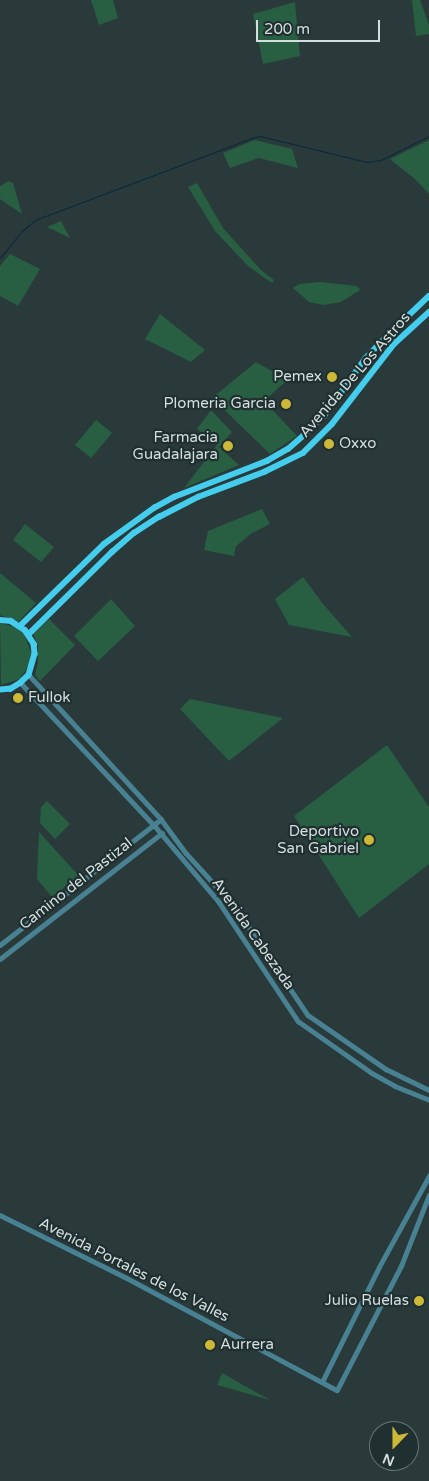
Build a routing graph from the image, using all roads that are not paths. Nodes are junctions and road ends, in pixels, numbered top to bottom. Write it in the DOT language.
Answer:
graph roads {
  1 [pos="429,296"];
  2 [pos="429,312"];
  3 [pos="114,536"];
  4 [pos="122,544"];
  5 [pos="0,620"];
  6 [pos="20,626"];
  7 [pos="28,634"];
  8 [pos="30,675"];
  9 [pos="21,683"];
  10 [pos="0,690"];
  11 [pos="139,796"];
  12 [pos="132,802"];
  13 [pos="161,819"];
  14 [pos="154,825"];
  15 [pos="167,829"];
  16 [pos="161,833"];
  17 [pos="0,945"];
  18 [pos="0,959"];
  19 [pos="429,1090"];
  20 [pos="429,1100"];
  21 [pos="429,1176"];
  22 [pos="429,1196"];
  23 [pos="0,1215"];
  24 [pos="322,1382"];
  1 -- 3 [label="main road, Avenida De Los Astros"];
  2 -- 4 [label="main road, Avenida De Los Astros"];
  3 -- 4 [label="main road"];
  3 -- 6 [label="main road, Avenida De Los Astros"];
  4 -- 7 [label="main road, Avenida De Los Astros"];
  5 -- 6 [label="main road"];
  6 -- 7 [label="main road"];
  7 -- 8 [label="main road"];
  8 -- 9 [label="main road"];
  8 -- 11 [label="street, Avenida Cabezada"];
  9 -- 10 [label="main road"];
  9 -- 12 [label="street, Avenida Cabezada"];
  11 -- 12 [label="street"];
  11 -- 13 [label="street, Avenida Cabezada"];
  12 -- 14 [label="street, Avenida Cabezada"];
  13 -- 14 [label="street, Camino del Pastizal"];
  13 -- 15 [label="street, Avenida Cabezada"];
  14 -- 16 [label="street, Avenida Cabezada"];
  14 -- 17 [label="street, Camino del Pastizal"];
  15 -- 16 [label="street, Camino del Pastizal"];
  15 -- 19 [label="street, Avenida Cabezada"];
  16 -- 18 [label="street, Camino del Pastizal"];
  16 -- 20 [label="street, Avenida Cabezada"];
  21 -- 24 [label="street"];
  22 -- 24 [label="street, Avenida Portales de los Valles"];
  23 -- 24 [label="street, Avenida Portales de los Valles"];
}
